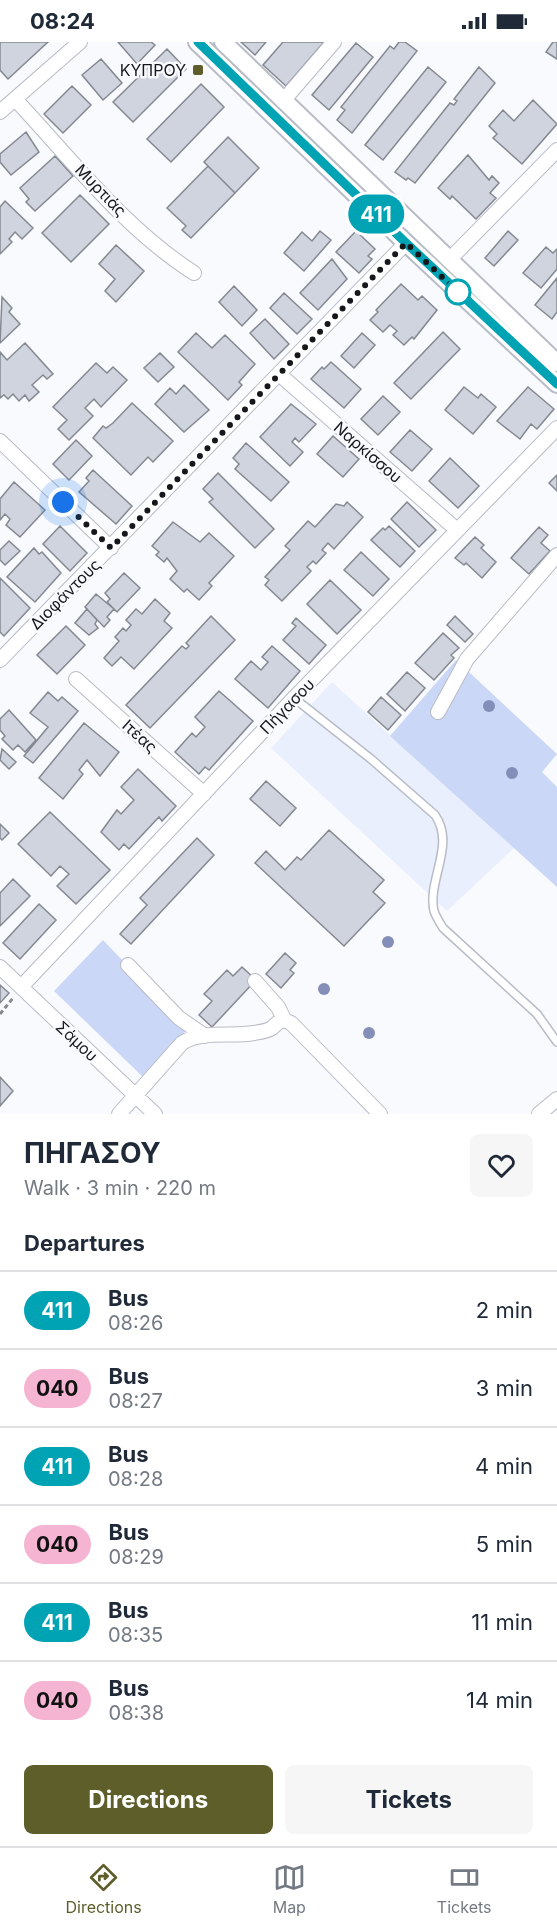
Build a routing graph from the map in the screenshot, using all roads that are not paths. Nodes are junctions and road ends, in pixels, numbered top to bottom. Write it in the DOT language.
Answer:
graph roads {
  1 [pos="80,42"];
  2 [pos="197,42"];
  3 [pos="223,42"];
  4 [pos="334,42"];
  5 [pos="15,99"];
  6 [pos="283,101"];
  7 [pos="0,112"];
  8 [pos="557,150"];
  9 [pos="406,243"];
  10 [pos="450,259"];
  11 [pos="194,273"];
  12 [pos="557,363"];
  13 [pos="279,374"];
  14 [pos="557,384"];
  15 [pos="557,428"];
  16 [pos="0,441"];
  17 [pos="457,530"];
  18 [pos="111,548"];
  19 [pos="557,555"];
  20 [pos="1,656"];
  21 [pos="76,679"];
  22 [pos="294,698"];
  23 [pos="438,712"];
  24 [pos="204,794"];
  25 [pos="128,965"];
  26 [pos="0,967"];
  27 [pos="255,981"];
  28 [pos="21,987"];
  29 [pos="284,1019"];
  30 [pos="205,1035"];
  31 [pos="557,1041"];
  32 [pos="136,1096"];
  33 [pos="557,1100"];
  34 [pos="119,1114"];
  35 [pos="155,1114"];
  36 [pos="380,1114"];
  37 [pos="539,1114"];
  1 -- 5 [label="street"];
  2 -- 9 [label="street"];
  3 -- 6 [label="street"];
  4 -- 6 [label="street"];
  5 -- 7 [label="street"];
  5 -- 11 [label="street, Μυρτιάς"];
  6 -- 10 [label="street"];
  8 -- 10 [label="street"];
  9 -- 13 [label="street, Διοφάντους"];
  9 -- 14 [label="street"];
  10 -- 12 [label="street"];
  13 -- 17 [label="street, Ναρκίσσου"];
  13 -- 18 [label="street, Διοφάντους"];
  15 -- 17 [label="street, Πήγασου"];
  16 -- 18 [label="street"];
  17 -- 22 [label="street, Πήγασου"];
  18 -- 20 [label="street, Διοφάντους"];
  19 -- 23 [label="street"];
  21 -- 24 [label="street, Ιτέας"];
  22 -- 24 [label="street, Πήγασου"];
  22 -- 31 [label="lane"];
  24 -- 28 [label="street, Πήγασου"];
  25 -- 30 [label="street"];
  26 -- 28 [label="street, Σάμου"];
  27 -- 29 [label="street"];
  28 -- 32 [label="street, Σάμου"];
  29 -- 30 [label="street"];
  29 -- 36 [label="street"];
  30 -- 32 [label="street"];
  32 -- 34 [label="street"];
  32 -- 35 [label="street, Σάμου"];
  33 -- 37 [label="street"];
}
